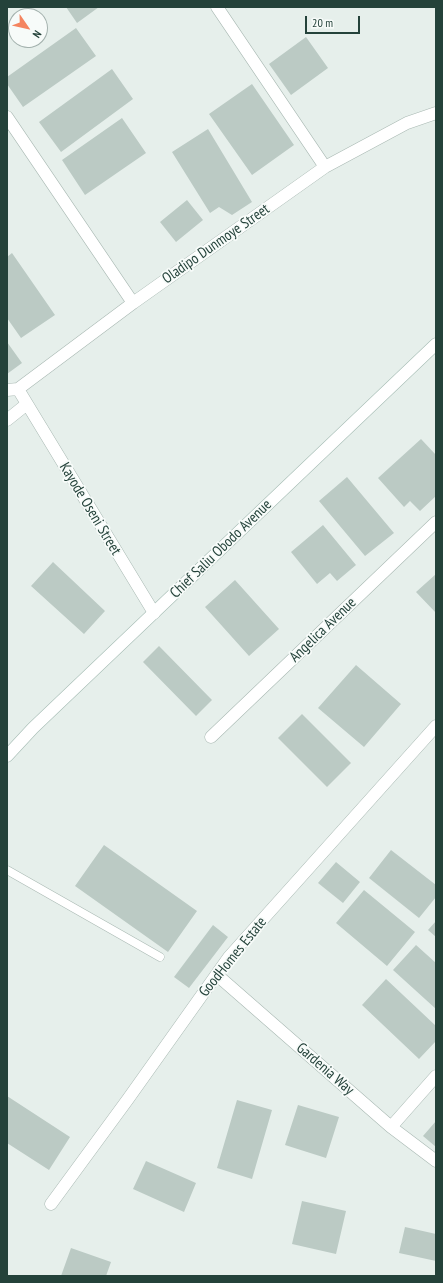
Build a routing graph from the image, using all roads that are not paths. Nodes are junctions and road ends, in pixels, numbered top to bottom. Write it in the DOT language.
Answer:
graph roads {
  1 [pos="217,7"];
  2 [pos="436,113"];
  3 [pos="7,117"];
  4 [pos="325,167"];
  5 [pos="133,303"];
  6 [pos="436,344"];
  7 [pos="12,389"];
  8 [pos="27,404"];
  9 [pos="7,420"];
  10 [pos="436,522"];
  11 [pos="154,613"];
  12 [pos="436,726"];
  13 [pos="211,737"];
  14 [pos="7,756"];
  15 [pos="7,870"];
  16 [pos="160,957"];
  17 [pos="217,975"];
  18 [pos="436,1076"];
  19 [pos="391,1127"];
  20 [pos="436,1161"];
  21 [pos="51,1204"];
  1 -- 4 [label="street"];
  2 -- 4 [label="street, Oladipo Dunmoye Street"];
  3 -- 5 [label="street"];
  4 -- 5 [label="street, Oladipo Dunmoye Street"];
  5 -- 7 [label="street, Oladipo Dunmoye Street"];
  6 -- 11 [label="street, Chief Saliu Obodo Avenue"];
  7 -- 8 [label="street, Kayode Oseni Street"];
  8 -- 9 [label="street"];
  8 -- 11 [label="street, Kayode Oseni Street"];
  10 -- 13 [label="street, Angelica Avenue"];
  11 -- 14 [label="street, Chief Saliu Obodo Avenue"];
  12 -- 17 [label="street, GoodHomes Estate"];
  15 -- 16 [label="lane"];
  17 -- 19 [label="street, Gardenia Way"];
  17 -- 21 [label="street, GoodHomes Estate"];
  18 -- 19 [label="street"];
  19 -- 20 [label="street, Gardenia Way"];
}
